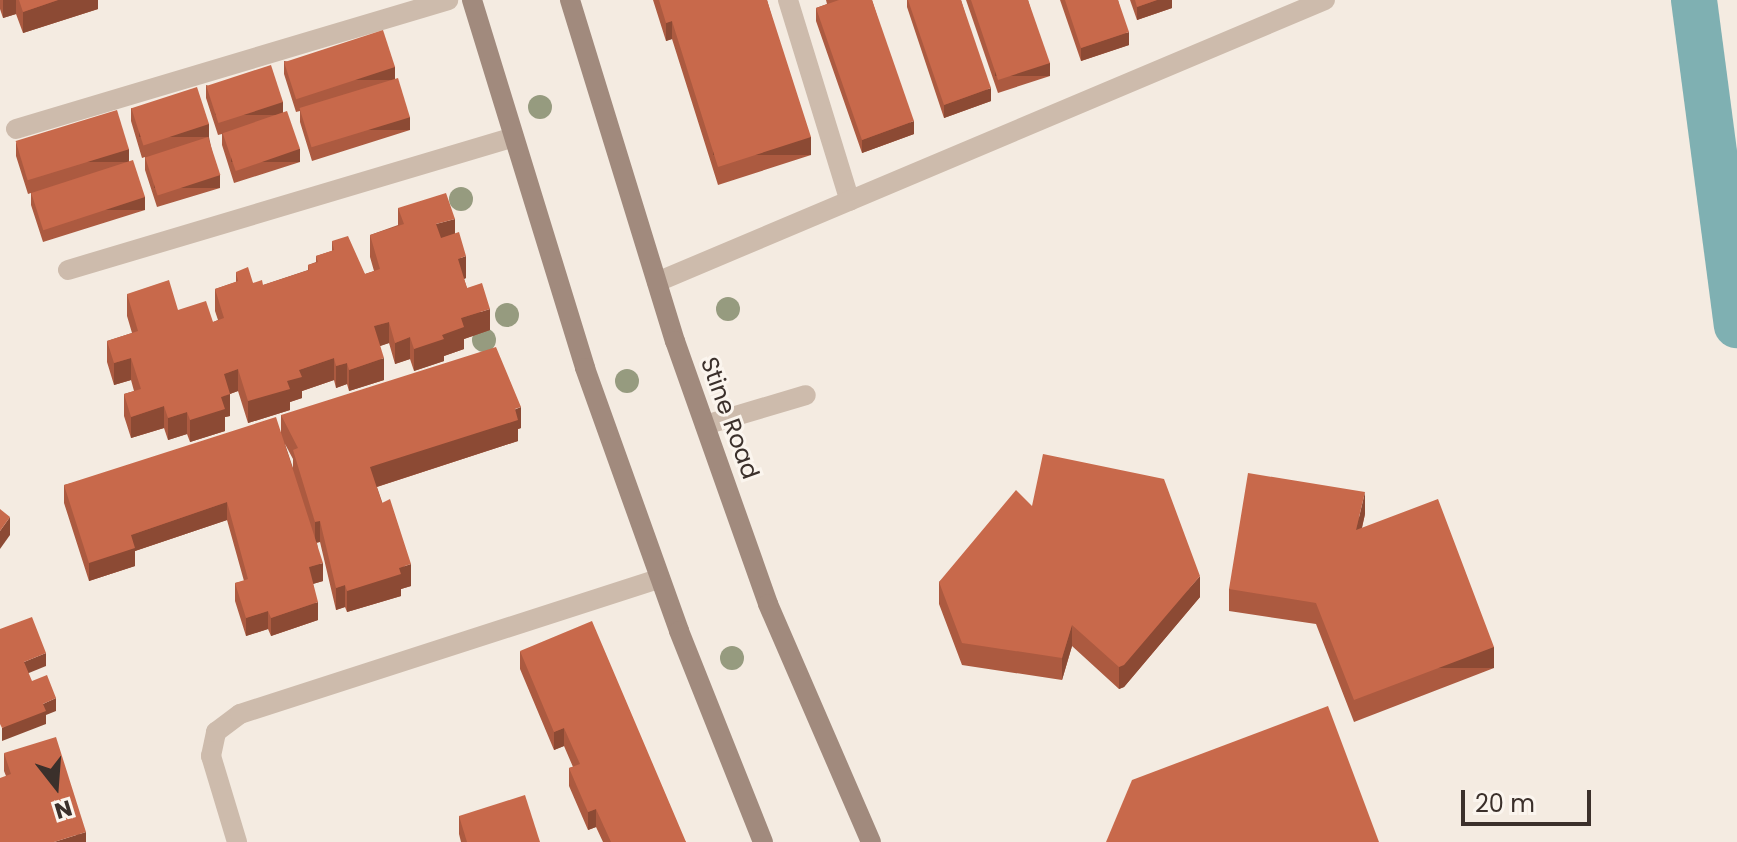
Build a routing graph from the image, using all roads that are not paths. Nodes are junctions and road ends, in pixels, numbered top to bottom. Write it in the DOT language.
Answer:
graph roads {
  1 [pos="448,0"];
  2 [pos="472,0"];
  3 [pos="570,0"];
  4 [pos="788,0"];
  5 [pos="1325,0"];
  6 [pos="16,129"];
  7 [pos="514,137"];
  8 [pos="850,201"];
  9 [pos="68,270"];
  10 [pos="657,282"];
  11 [pos="806,395"];
  12 [pos="705,425"];
  13 [pos="660,578"];
  14 [pos="237,842"];
  15 [pos="763,842"];
  16 [pos="871,842"];
  1 -- 6 [label="lane"];
  2 -- 7 [label="main road"];
  3 -- 10 [label="main road, Stine Road"];
  4 -- 8 [label="lane"];
  5 -- 8 [label="lane"];
  7 -- 9 [label="lane"];
  7 -- 13 [label="main road"];
  8 -- 10 [label="lane"];
  10 -- 12 [label="main road, Stine Road"];
  11 -- 12 [label="lane"];
  12 -- 16 [label="main road, Stine Road"];
  13 -- 14 [label="lane"];
  13 -- 15 [label="main road"];
}
